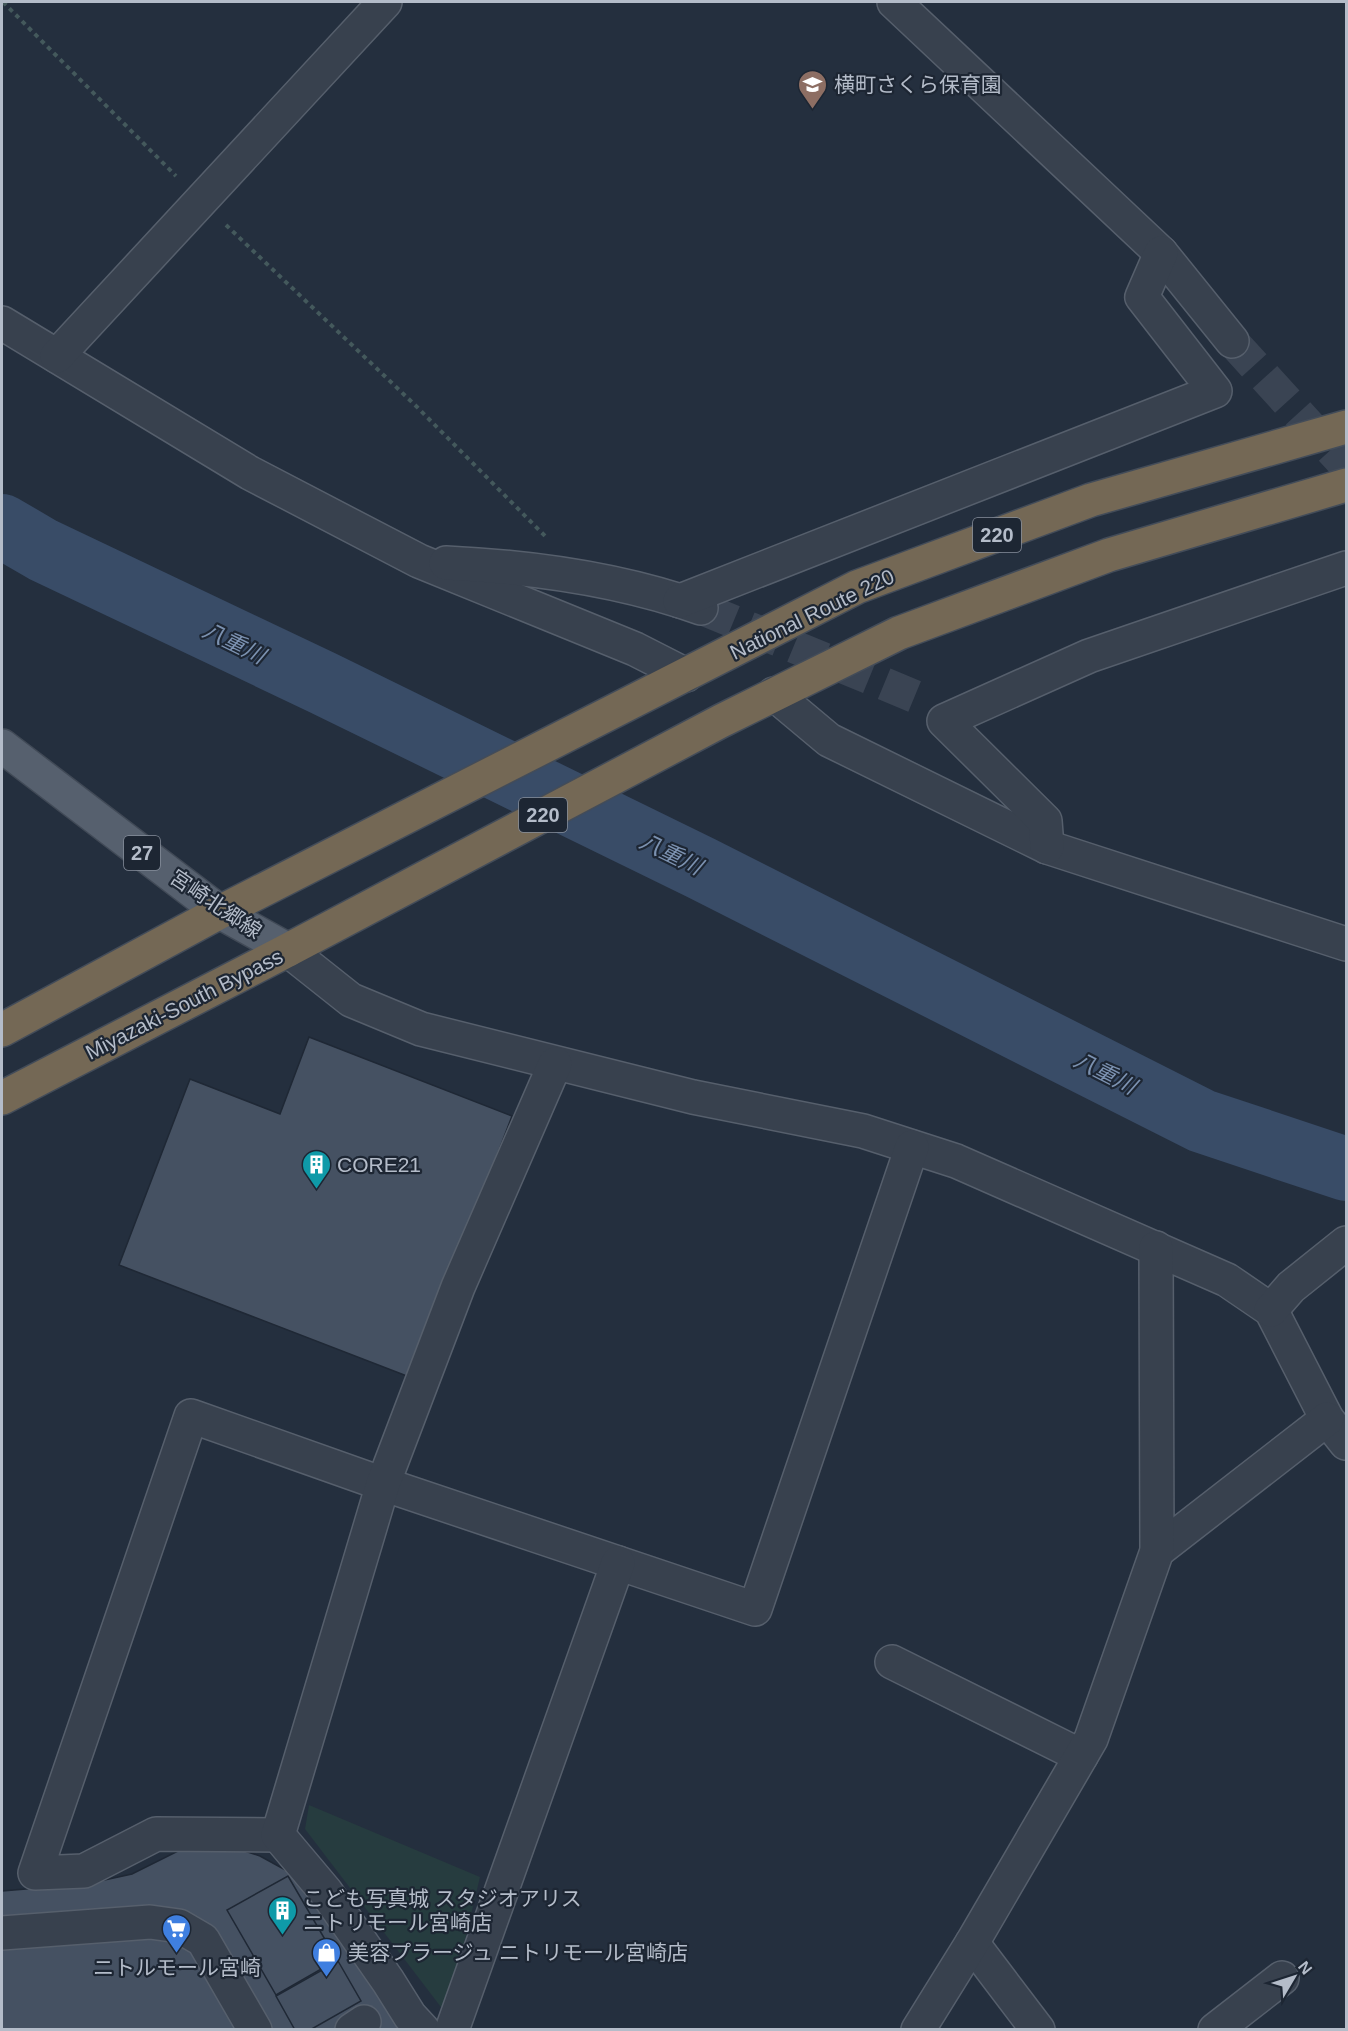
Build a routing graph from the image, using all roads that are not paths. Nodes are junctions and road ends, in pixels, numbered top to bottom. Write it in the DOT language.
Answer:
graph roads {
  1 [pos="385,2"];
  2 [pos="894,2"];
  3 [pos="1161,253"];
  4 [pos="2,323"];
  5 [pos="1232,341"];
  6 [pos="57,356"];
  7 [pos="1347,427"];
  8 [pos="1347,485"];
  9 [pos="419,561"];
  10 [pos="1347,568"];
  11 [pos="675,681"];
  12 [pos="774,694"];
  13 [pos="2,746"];
  14 [pos="1047,847"];
  15 [pos="220,912"];
  16 [pos="1347,944"];
  17 [pos="288,950"];
  18 [pos="2,1030"];
  19 [pos="555,1064"];
  20 [pos="2,1098"];
  21 [pos="912,1147"];
  22 [pos="1347,1243"];
  23 [pos="1156,1248"];
  24 [pos="1281,1298"];
  25 [pos="1337,1431"];
  26 [pos="383,1484"];
  27 [pos="1157,1551"];
  28 [pos="618,1563"];
  29 [pos="892,1662"];
  30 [pos="1081,1756"];
  31 [pos="278,1835"];
  32 [pos="2,1933"];
  33 [pos="972,1943"];
  34 [pos="1282,1978"];
  35 [pos="255,2030"];
  36 [pos="423,2030"];
  37 [pos="452,2030"];
  38 [pos="918,2030"];
  39 [pos="1038,2030"];
  40 [pos="1215,2030"];
  1 -- 6 [label="street"];
  2 -- 3 [label="street"];
  3 -- 5 [label="street"];
  3 -- 9 [label="street"];
  4 -- 6 [label="street"];
  6 -- 9 [label="street"];
  7 -- 11 [label="highway, National Route 220 / 220"];
  8 -- 12 [label="highway, 220"];
  9 -- 11 [label="street"];
  10 -- 14 [label="street"];
  11 -- 15 [label="highway, National Route 220 / 220"];
  12 -- 14 [label="street"];
  12 -- 17 [label="highway, Miyazaki-South Bypass / 220"];
  13 -- 15 [label="main road, 宮崎北郷線 / 27"];
  14 -- 16 [label="street"];
  15 -- 17 [label="main road, 宮崎北郷線 / 27"];
  15 -- 18 [label="highway, 220"];
  17 -- 19 [label="street"];
  17 -- 20 [label="highway, Miyazaki-South Bypass / 220"];
  19 -- 21 [label="street"];
  19 -- 26 [label="street"];
  21 -- 23 [label="street"];
  21 -- 28 [label="street"];
  22 -- 24 [label="street"];
  23 -- 24 [label="street"];
  23 -- 27 [label="street"];
  24 -- 25 [label="street"];
  25 -- 27 [label="street"];
  26 -- 28 [label="street"];
  26 -- 31 [label="street"];
  26 -- 31 [label="street"];
  27 -- 30 [label="street"];
  28 -- 37 [label="street"];
  29 -- 30 [label="street"];
  30 -- 33 [label="street"];
  31 -- 36 [label="street"];
  32 -- 35 [label="street"];
  33 -- 38 [label="street"];
  33 -- 39 [label="street"];
  34 -- 40 [label="street"];
}
